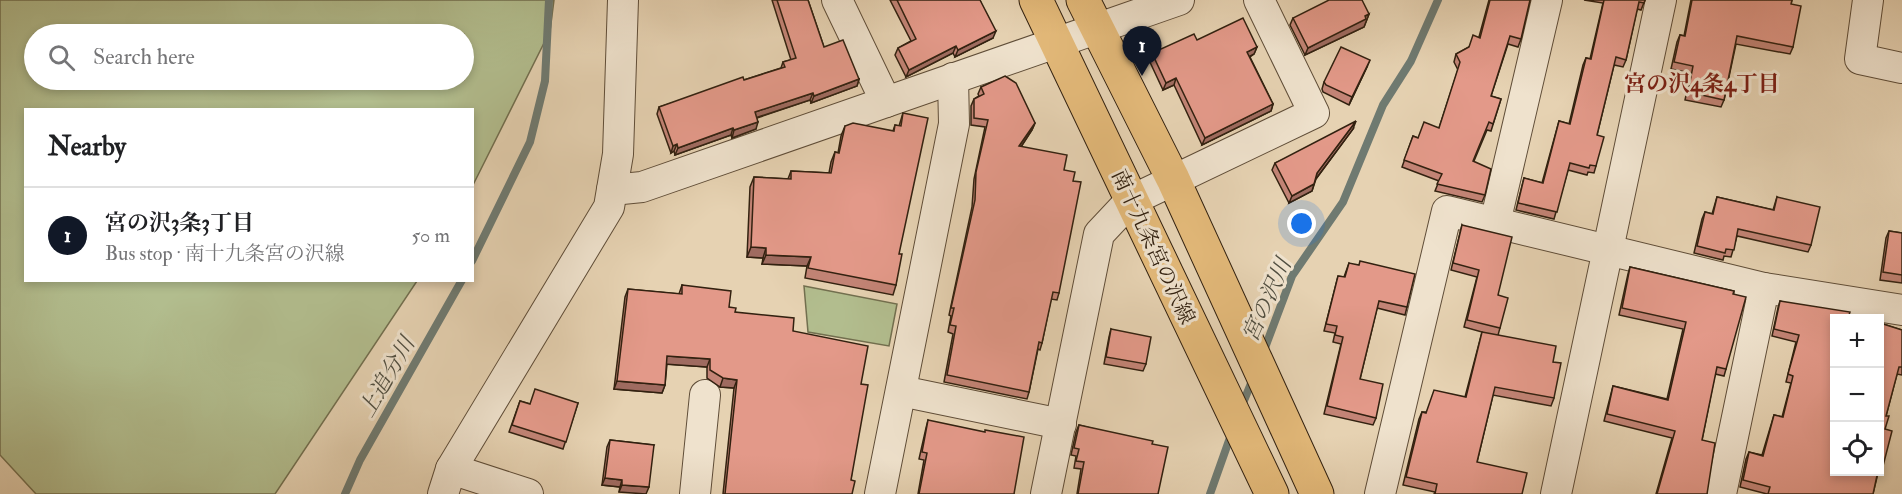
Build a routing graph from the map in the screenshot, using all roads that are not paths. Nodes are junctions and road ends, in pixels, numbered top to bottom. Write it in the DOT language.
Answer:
graph roads {
  1 [pos="623,0"];
  2 [pos="837,0"];
  3 [pos="1036,0"];
  4 [pos="1083,0"];
  5 [pos="1179,0"];
  6 [pos="1259,0"];
  7 [pos="1547,0"];
  8 [pos="1661,0"];
  9 [pos="1868,0"];
  10 [pos="1097,29"];
  11 [pos="1057,42"];
  12 [pos="1902,68"];
  13 [pos="953,78"];
  14 [pos="886,102"];
  15 [pos="1173,179"];
  16 [pos="612,190"];
  17 [pos="1130,201"];
  18 [pos="1496,223"];
  19 [pos="1607,249"];
  20 [pos="1764,288"];
  21 [pos="1902,310"];
  22 [pos="901,391"];
  23 [pos="705,395"];
  24 [pos="1061,424"];
  25 [pos="447,482"];
  26 [pos="528,494"];
  27 [pos="695,494"];
  28 [pos="880,494"];
  29 [pos="1046,494"];
  30 [pos="1272,494"];
  31 [pos="1317,494"];
  32 [pos="1380,494"];
  33 [pos="1556,494"];
  34 [pos="1721,494"];
  1 -- 16 [label="street"];
  2 -- 14 [label="street"];
  3 -- 11 [label="main road, 南十九条宮の沢線"];
  4 -- 10 [label="main road"];
  5 -- 10 [label="street"];
  6 -- 15 [label="street"];
  7 -- 18 [label="street"];
  8 -- 19 [label="street"];
  9 -- 12 [label="street"];
  10 -- 11 [label="street"];
  10 -- 15 [label="main road"];
  11 -- 13 [label="street"];
  11 -- 17 [label="main road, 南十九条宮の沢線"];
  13 -- 14 [label="street"];
  13 -- 22 [label="street"];
  14 -- 16 [label="street"];
  15 -- 17 [label="street"];
  15 -- 31 [label="main road"];
  16 -- 25 [label="street"];
  17 -- 24 [label="street"];
  17 -- 30 [label="main road, 南十九条宮の沢線"];
  18 -- 19 [label="street"];
  18 -- 32 [label="street"];
  19 -- 20 [label="street"];
  19 -- 33 [label="street"];
  20 -- 21 [label="street"];
  20 -- 34 [label="street"];
  22 -- 24 [label="street"];
  22 -- 28 [label="street"];
  23 -- 27 [label="street"];
  24 -- 29 [label="street"];
  25 -- 26 [label="street"];
}
